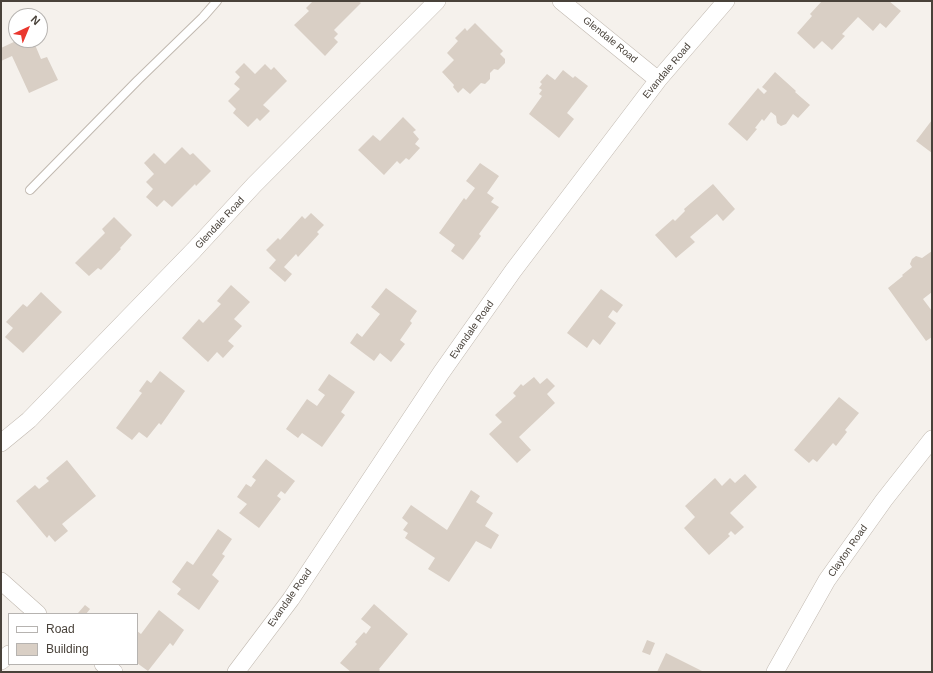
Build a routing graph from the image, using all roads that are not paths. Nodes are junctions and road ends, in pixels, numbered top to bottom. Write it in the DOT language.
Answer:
graph roads {
  1 [pos="217,1"];
  2 [pos="437,1"];
  3 [pos="561,1"];
  4 [pos="726,1"];
  5 [pos="658,80"];
  6 [pos="30,190"];
  7 [pos="932,439"];
  8 [pos="1,443"];
  9 [pos="1,581"];
  10 [pos="37,613"];
  11 [pos="104,665"];
  12 [pos="114,672"];
  13 [pos="236,672"];
  14 [pos="775,672"];
  1 -- 6 [label="lane"];
  2 -- 8 [label="street, Glendale Road"];
  3 -- 5 [label="street, Glendale Road"];
  4 -- 5 [label="street, Evandale Road"];
  5 -- 13 [label="street, Evandale Road"];
  7 -- 14 [label="street, Clayton Road"];
  9 -- 10 [label="street"];
  11 -- 12 [label="street"];
}
